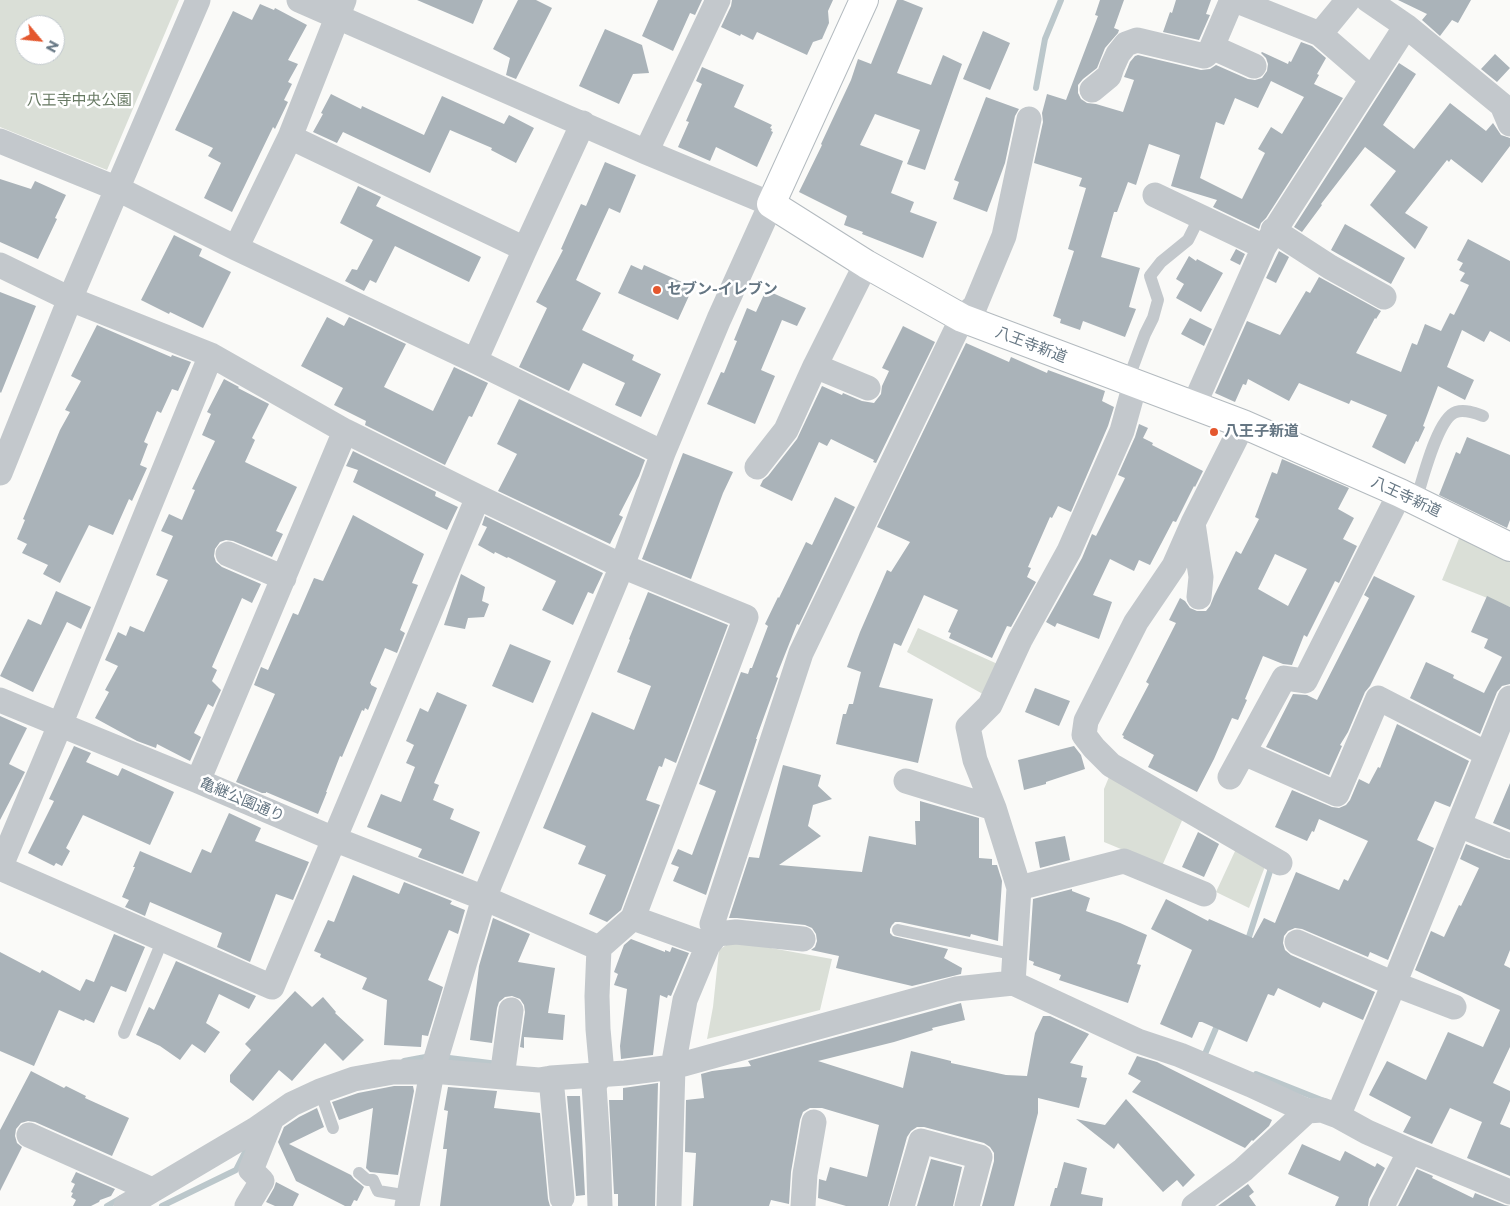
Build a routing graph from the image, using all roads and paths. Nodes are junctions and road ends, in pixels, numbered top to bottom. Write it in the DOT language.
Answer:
graph roads {
  1 [pos="198,0"];
  2 [pos="298,0"];
  3 [pos="718,0"];
  4 [pos="864,0"];
  5 [pos="1348,0"];
  6 [pos="1368,0"];
  7 [pos="340,8"];
  8 [pos="1406,26"];
  9 [pos="1320,34"];
  10 [pos="1211,49"];
  11 [pos="1254,66"];
  12 [pos="1372,79"];
  13 [pos="1092,90"];
  14 [pos="1030,119"];
  15 [pos="583,123"];
  16 [pos="1510,124"];
  17 [pos="290,137"];
  18 [pos="0,142"];
  19 [pos="646,152"];
  20 [pos="118,189"];
  21 [pos="1155,195"];
  22 [pos="771,204"];
  23 [pos="1200,216"];
  24 [pos="1268,238"];
  25 [pos="236,248"];
  26 [pos="525,249"];
  27 [pos="866,264"];
  28 [pos="0,266"];
  29 [pos="1384,297"];
  30 [pos="70,299"];
  31 [pos="962,318"];
  32 [pos="211,355"];
  33 [pos="475,361"];
  34 [pos="815,366"];
  35 [pos="1135,384"];
  36 [pos="868,388"];
  37 [pos="1194,405"];
  38 [pos="1483,416"];
  39 [pos="1243,424"];
  40 [pos="345,431"];
  41 [pos="663,453"];
  42 [pos="758,467"];
  43 [pos="0,473"];
  44 [pos="478,497"];
  45 [pos="1408,497"];
  46 [pos="1193,522"];
  47 [pos="1510,546"];
  48 [pos="228,554"];
  49 [pos="622,566"];
  50 [pos="284,578"];
  51 [pos="1199,597"];
  52 [pos="1510,698"];
  53 [pos="0,700"];
  54 [pos="60,725"];
  55 [pos="1244,753"];
  56 [pos="1487,754"];
  57 [pos="1230,777"];
  58 [pos="198,781"];
  59 [pos="906,781"];
  60 [pos="994,808"];
  61 [pos="1459,825"];
  62 [pos="334,839"];
  63 [pos="1510,846"];
  64 [pos="1280,863"];
  65 [pos="0,868"];
  66 [pos="1020,888"];
  67 [pos="1204,894"];
  68 [pos="484,898"];
  69 [pos="633,918"];
  70 [pos="898,930"];
  71 [pos="163,939"];
  72 [pos="712,939"];
  73 [pos="802,939"];
  74 [pos="1297,942"];
  75 [pos="599,948"];
  76 [pos="1016,954"];
  77 [pos="1013,983"];
  78 [pos="1394,984"];
  79 [pos="1454,1007"];
  80 [pos="511,1010"];
  81 [pos="124,1033"];
  82 [pos="673,1067"];
  83 [pos="432,1072"];
  84 [pos="602,1073"];
  85 [pos="502,1077"];
  86 [pos="551,1078"];
  87 [pos="320,1091"];
  88 [pos="1307,1111"];
  89 [pos="1338,1116"];
  90 [pos="272,1118"];
  91 [pos="814,1122"];
  92 [pos="333,1128"];
  93 [pos="29,1135"];
  94 [pos="1410,1151"];
  95 [pos="359,1173"];
  96 [pos="152,1190"];
  97 [pos="1510,1192"];
  98 [pos="562,1198"];
  99 [pos="408,1201"];
  100 [pos="1198,1205"];
  101 [pos="126,1206"];
  102 [pos="247,1206"];
  103 [pos="600,1206"];
  104 [pos="669,1206"];
  105 [pos="803,1206"];
  106 [pos="902,1206"];
  107 [pos="967,1206"];
  108 [pos="1382,1206"];
  1 -- 20 [label="street"];
  2 -- 7 [label="street"];
  3 -- 19 [label="street"];
  4 -- 22 [label="street"];
  5 -- 9 [label="street"];
  6 -- 8 [label="street"];
  7 -- 15 [label="street"];
  7 -- 17 [label="street"];
  8 -- 12 [label="street"];
  8 -- 16 [label="street"];
  9 -- 10 [label="street"];
  9 -- 12 [label="street"];
  10 -- 11 [label="street"];
  10 -- 13 [label="street"];
  12 -- 24 [label="street"];
  14 -- 31 [label="street"];
  15 -- 19 [label="street"];
  15 -- 26 [label="street"];
  17 -- 25 [label="street"];
  17 -- 26 [label="street"];
  18 -- 20 [label="street"];
  19 -- 22 [label="street"];
  20 -- 25 [label="street"];
  20 -- 30 [label="street"];
  21 -- 23 [label="street"];
  22 -- 27 [label="street, 八王寺新道"];
  22 -- 41 [label="street"];
  23 -- 24 [label="street"];
  23 -- 35 [label="lane"];
  24 -- 29 [label="street"];
  24 -- 37 [label="street"];
  25 -- 33 [label="street"];
  26 -- 33 [label="street"];
  27 -- 31 [label="street, 八王寺新道"];
  27 -- 34 [label="street"];
  28 -- 30 [label="street"];
  30 -- 32 [label="street"];
  30 -- 43 [label="street"];
  31 -- 35 [label="street, 八王寺新道"];
  31 -- 72 [label="street"];
  32 -- 40 [label="street"];
  32 -- 54 [label="street"];
  33 -- 41 [label="street"];
  34 -- 36 [label="street"];
  34 -- 42 [label="street"];
  35 -- 37 [label="street, 八王寺新道"];
  35 -- 60 [label="street"];
  37 -- 39 [label="street, 八王寺新道"];
  38 -- 45 [label="lane"];
  39 -- 45 [label="street, 八王寺新道"];
  39 -- 46 [label="street"];
  40 -- 44 [label="street"];
  40 -- 50 [label="street"];
  41 -- 49 [label="street"];
  44 -- 49 [label="street"];
  44 -- 62 [label="street"];
  45 -- 47 [label="street, 八王寺新道"];
  45 -- 55 [label="street"];
  46 -- 51 [label="street"];
  46 -- 64 [label="street"];
  48 -- 50 [label="street"];
  49 -- 68 [label="street"];
  49 -- 69 [label="street"];
  50 -- 58 [label="street"];
  52 -- 56 [label="street"];
  53 -- 54 [label="street, 亀継公園通り"];
  54 -- 58 [label="street, 亀継公園通り"];
  54 -- 65 [label="street"];
  55 -- 56 [label="street"];
  55 -- 57 [label="street"];
  56 -- 61 [label="street"];
  58 -- 62 [label="street, 亀継公園通り"];
  59 -- 60 [label="street"];
  60 -- 66 [label="street"];
  61 -- 63 [label="street"];
  61 -- 78 [label="street"];
  62 -- 68 [label="street, 亀継公園通り"];
  62 -- 71 [label="street"];
  65 -- 71 [label="street"];
  66 -- 67 [label="street"];
  66 -- 76 [label="street"];
  68 -- 75 [label="street, 亀継公園通り"];
  68 -- 83 [label="street"];
  69 -- 72 [label="street"];
  69 -- 75 [label="street"];
  70 -- 76 [label="lane"];
  71 -- 81 [label="lane"];
  72 -- 73 [label="street"];
  72 -- 82 [label="street"];
  74 -- 78 [label="street"];
  75 -- 84 [label="street"];
  76 -- 77 [label="street"];
  77 -- 82 [label="street"];
  77 -- 88 [label="street"];
  78 -- 79 [label="street"];
  78 -- 89 [label="street"];
  80 -- 85 [label="street"];
  82 -- 84 [label="street"];
  82 -- 104 [label="street"];
  83 -- 85 [label="street"];
  83 -- 87 [label="street"];
  83 -- 99 [label="street"];
  84 -- 86 [label="street"];
  84 -- 103 [label="street"];
  85 -- 86 [label="street"];
  86 -- 98 [label="street"];
  87 -- 90 [label="street"];
  87 -- 92 [label="lane"];
  88 -- 89 [label="street"];
  88 -- 100 [label="street"];
  89 -- 94 [label="street"];
  90 -- 96 [label="street"];
  90 -- 102 [label="street"];
  91 -- 105 [label="street"];
  93 -- 96 [label="street"];
  94 -- 97 [label="street"];
  94 -- 108 [label="street"];
  95 -- 99 [label="lane"];
  96 -- 101 [label="street"];
  106 -- 107 [label="street"];
}
